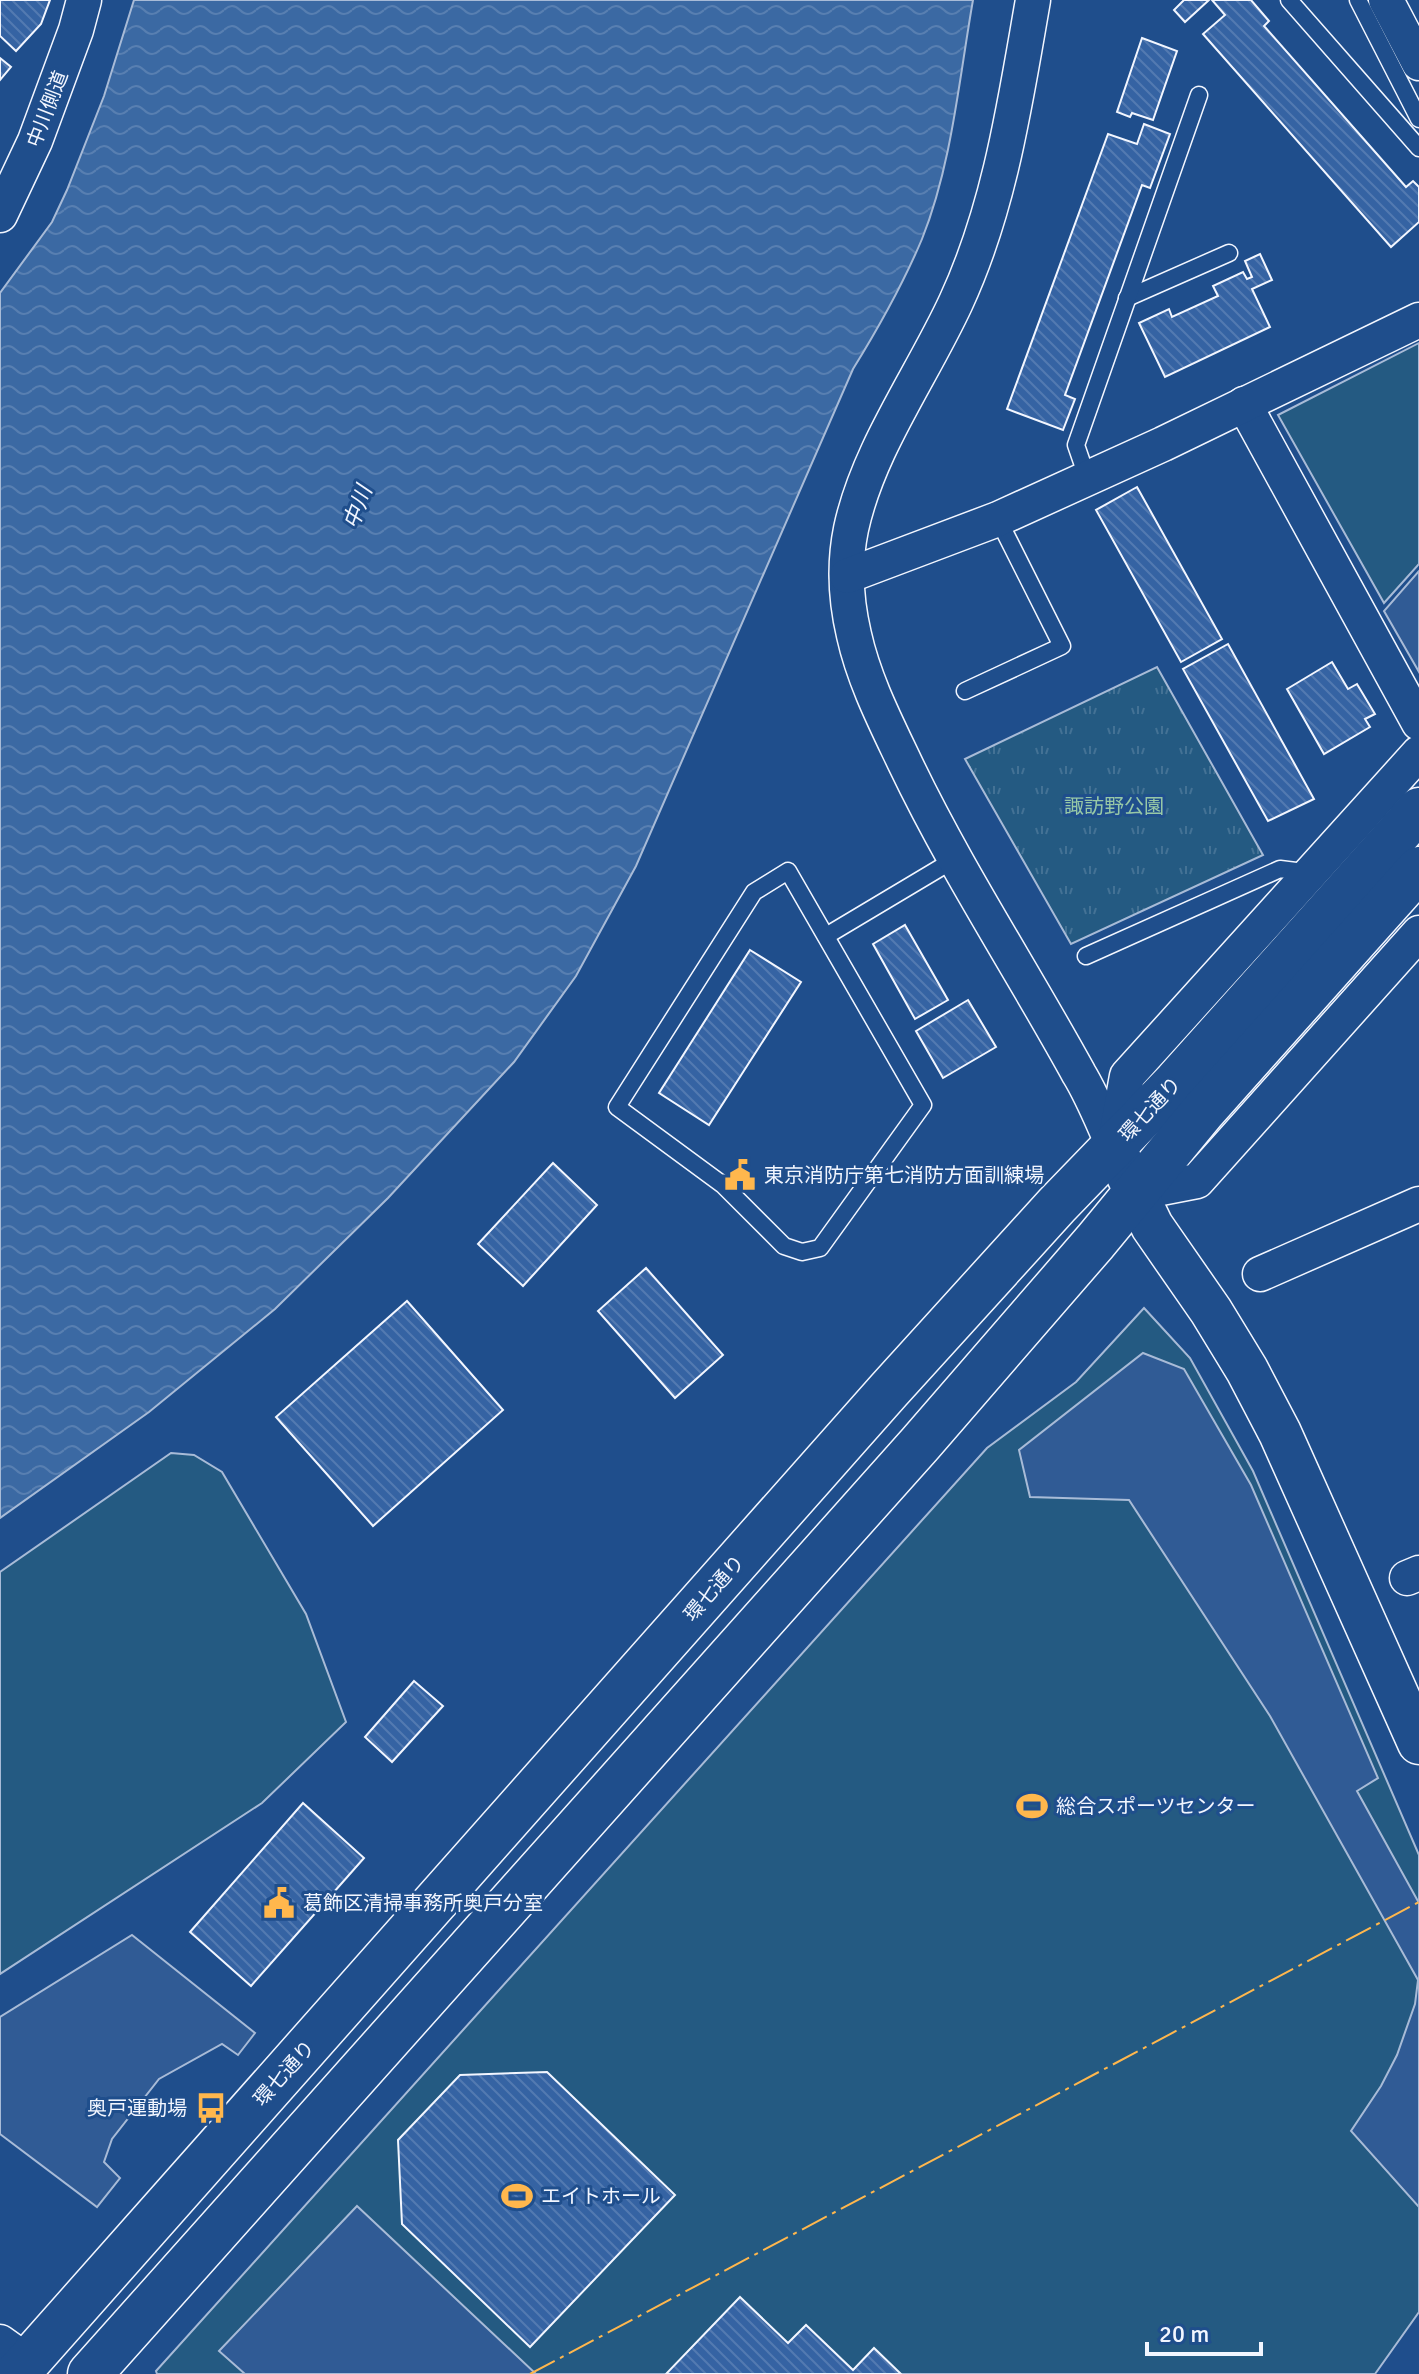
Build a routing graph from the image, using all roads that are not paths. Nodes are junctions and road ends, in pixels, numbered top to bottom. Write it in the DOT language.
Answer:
graph roads {
  1 [pos="84,0"];
  2 [pos="1033,0"];
  3 [pos="1289,0"];
  4 [pos="1358,0"];
  5 [pos="1386,0"];
  6 [pos="1419,63"];
  7 [pos="1199,95"];
  8 [pos="1419,119"];
  9 [pos="1419,148"];
  10 [pos="0,215"];
  11 [pos="1229,253"];
  12 [pos="1127,298"];
  13 [pos="1419,320"];
  14 [pos="1244,404"];
  15 [pos="1087,477"];
  16 [pos="998,519"];
  17 [pos="847,576"];
  18 [pos="965,691"];
  19 [pos="1419,723"];
  20 [pos="1419,753"];
  21 [pos="1419,810"];
  22 [pos="955,859"];
  23 [pos="1419,869"];
  24 [pos="1305,879"];
  25 [pos="1419,933"];
  26 [pos="826,936"];
  27 [pos="1086,956"];
  28 [pos="1190,1096"];
  29 [pos="1114,1147"];
  30 [pos="1135,1193"];
  31 [pos="1419,1204"];
  32 [pos="1260,1274"];
  33 [pos="1419,1743"];
  34 [pos="23,2363"];
  35 [pos="90,2374"];
  1 -- 10 [label="street, 中川側道"];
  2 -- 17 [label="street"];
  3 -- 9 [label="lane"];
  4 -- 8 [label="lane"];
  5 -- 6 [label="street"];
  7 -- 12 [label="lane"];
  11 -- 12 [label="lane"];
  12 -- 15 [label="lane"];
  13 -- 14 [label="street"];
  14 -- 15 [label="street"];
  14 -- 19 [label="street"];
  15 -- 16 [label="street"];
  16 -- 17 [label="street"];
  16 -- 18 [label="lane"];
  17 -- 22 [label="street"];
  20 -- 24 [label="street"];
  21 -- 28 [label="main road, 環七通り"];
  22 -- 26 [label="lane"];
  22 -- 29 [label="street"];
  23 -- 28 [label="main road, 環七通り"];
  24 -- 27 [label="lane"];
  24 -- 29 [label="street"];
  25 -- 30 [label="street"];
  26 -- 26 [label="lane"];
  28 -- 29 [label="main road, 環七通り"];
  28 -- 30 [label="main road, 環七通り"];
  29 -- 30 [label="street"];
  29 -- 34 [label="main road, 環七通り"];
  30 -- 33 [label="street"];
  30 -- 35 [label="main road, 環七通り"];
  31 -- 32 [label="street"];
}
